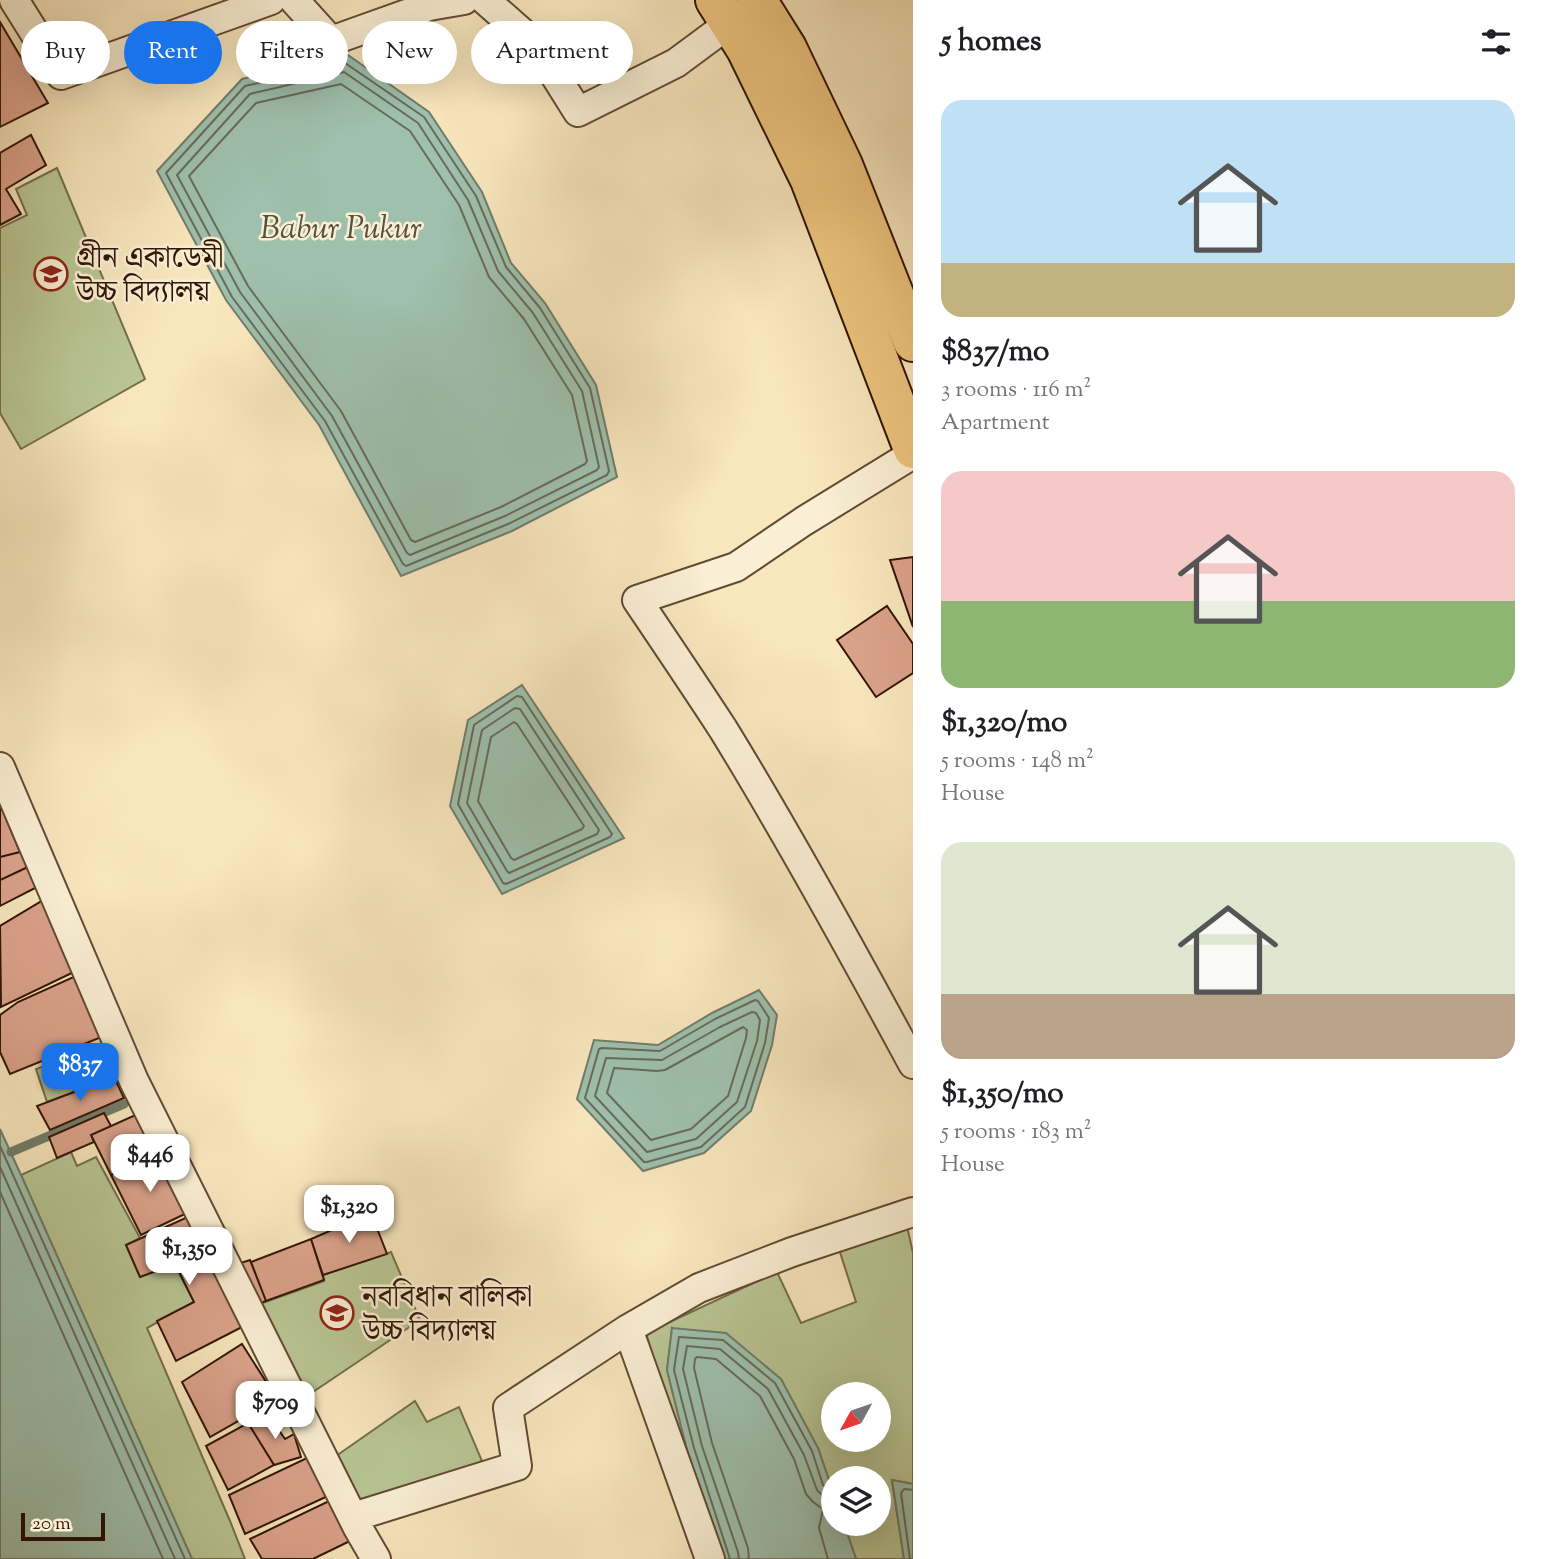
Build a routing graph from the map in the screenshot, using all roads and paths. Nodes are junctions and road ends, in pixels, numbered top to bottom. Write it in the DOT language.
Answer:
graph roads {
  1 [pos="15,0"];
  2 [pos="271,0"];
  3 [pos="294,0"];
  4 [pos="464,0"];
  5 [pos="485,0"];
  6 [pos="734,8"];
  7 [pos="913,342"];
  8 [pos="913,452"];
  9 [pos="0,767"];
  10 [pos="913,1064"];
  11 [pos="913,1212"];
  12 [pos="628,1329"];
  13 [pos="353,1517"];
  14 [pos="376,1559"];
  15 [pos="710,1559"];
  1 -- 2 [label="street"];
  3 -- 4 [label="street"];
  5 -- 6 [label="street"];
  6 -- 7 [label="highway"];
  6 -- 8 [label="highway"];
  8 -- 10 [label="street"];
  9 -- 13 [label="street"];
  11 -- 12 [label="street"];
  12 -- 13 [label="street"];
  12 -- 15 [label="street"];
  13 -- 14 [label="street"];
}
